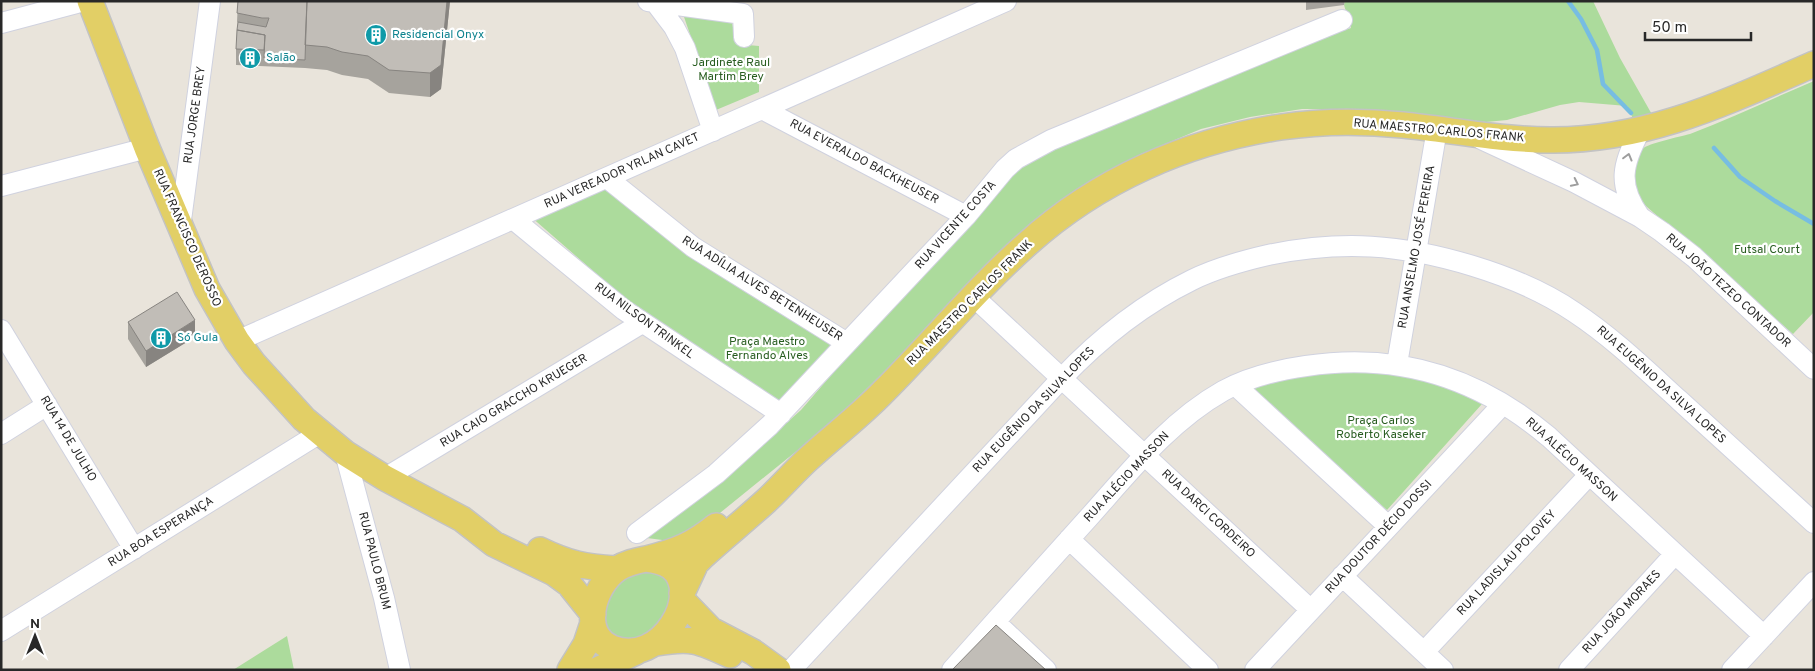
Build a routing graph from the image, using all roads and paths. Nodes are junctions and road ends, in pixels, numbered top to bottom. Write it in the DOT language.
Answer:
graph roads {
  1 [pos="84,1"];
  2 [pos="90,1"];
  3 [pos="210,1"];
  4 [pos="1006,1"];
  5 [pos="652,2"];
  6 [pos="1342,20"];
  7 [pos="1,23"];
  8 [pos="744,37"];
  9 [pos="1814,64"];
  10 [pos="762,109"];
  11 [pos="1437,129"];
  12 [pos="713,131"];
  13 [pos="1640,131"];
  14 [pos="1470,134"];
  15 [pos="147,148"];
  16 [pos="607,178"];
  17 [pos="1,186"];
  18 [pos="966,216"];
  19 [pos="1640,217"];
  20 [pos="513,219"];
  21 [pos="180,228"];
  22 [pos="1416,250"];
  23 [pos="974,297"];
  24 [pos="642,323"];
  25 [pos="1,330"];
  26 [pos="237,341"];
  27 [pos="847,343"];
  28 [pos="1397,364"];
  29 [pos="1814,369"];
  30 [pos="1062,378"];
  31 [pos="1235,385"];
  32 [pos="1503,404"];
  33 [pos="47,405"];
  34 [pos="781,414"];
  35 [pos="320,433"];
  36 [pos="1,434"];
  37 [pos="345,453"];
  38 [pos="1144,455"];
  39 [pos="809,458"];
  40 [pos="1589,475"];
  41 [pos="385,478"];
  42 [pos="462,519"];
  43 [pos="1814,523"];
  44 [pos="1388,526"];
  45 [pos="637,533"];
  46 [pos="1069,539"];
  47 [pos="134,549"];
  48 [pos="1675,554"];
  49 [pos="646,559"];
  50 [pos="616,570"];
  51 [pos="1342,576"];
  52 [pos="1814,582"];
  53 [pos="682,597"];
  54 [pos="1311,610"];
  55 [pos="592,620"];
  56 [pos="995,622"];
  57 [pos="1,631"];
  58 [pos="1764,636"];
  59 [pos="646,648"];
  60 [pos="1424,652"];
  61 [pos="1265,666"];
  62 [pos="400,670"];
  63 [pos="570,670"];
  64 [pos="597,670"];
  65 [pos="767,670"];
  66 [pos="778,670"];
  67 [pos="791,670"];
  68 [pos="952,670"];
  69 [pos="1046,670"];
  70 [pos="1208,670"];
  71 [pos="1443,670"];
  72 [pos="1569,670"];
  73 [pos="1732,670"];
  1 -- 7 [label="street"];
  2 -- 15 [label="main road, RUA FRANCISCO DEROSSO"];
  3 -- 21 [label="street, RUA JORGE BREY"];
  4 -- 10 [label="street, RUA VEREADOR YRLAN CAVET"];
  5 -- 8 [label="street"];
  5 -- 12 [label="street"];
  6 -- 18 [label="street, RUA VICENTE COSTA"];
  9 -- 13 [label="main road, RUA MAESTRO CARLOS FRANK"];
  10 -- 12 [label="street, RUA VEREADOR YRLAN CAVET"];
  10 -- 18 [label="street, RUA EVERALDO BACKHEUSER"];
  11 -- 14 [label="main road, RUA MAESTRO CARLOS FRANK"];
  11 -- 22 [label="street, RUA ANSELMO JOSÉ PEREIRA"];
  11 -- 23 [label="main road, RUA MAESTRO CARLOS FRANK"];
  12 -- 16 [label="street, RUA VEREADOR YRLAN CAVET"];
  13 -- 14 [label="main road, RUA MAESTRO CARLOS FRANK"];
  19 -- 13 [label="street, RUA JOÃO TEZEO CONTADOR, one-way"];
  14 -- 19 [label="street, RUA JOÃO TEZEO CONTADOR, one-way"];
  15 -- 17 [label="street"];
  15 -- 21 [label="main road, RUA FRANCISCO DEROSSO"];
  16 -- 20 [label="street, RUA VEREADOR YRLAN CAVET"];
  16 -- 27 [label="street, RUA ADÍLIA ALVES BETENHEUSER"];
  18 -- 27 [label="street, RUA VICENTE COSTA"];
  19 -- 29 [label="street, RUA JOÃO TEZEO CONTADOR"];
  20 -- 24 [label="street, RUA NILSON TRINKEL"];
  20 -- 26 [label="street, RUA VEREADOR YRLAN CAVET"];
  21 -- 26 [label="main road, RUA FRANCISCO DEROSSO"];
  22 -- 28 [label="street, RUA ANSELMO JOSÉ PEREIRA"];
  22 -- 30 [label="street, RUA EUGÊNIO DA SILVA LOPES"];
  22 -- 43 [label="street, RUA EUGÊNIO DA SILVA LOPES"];
  23 -- 30 [label="street, RUA DARCI CORDEIRO"];
  23 -- 39 [label="main road, RUA MAESTRO CARLOS FRANK"];
  24 -- 34 [label="street, RUA NILSON TRINKEL"];
  24 -- 41 [label="street, RUA CAIO GRACCHO KRUEGER"];
  25 -- 33 [label="street, RUA 14 DE JULHO"];
  26 -- 35 [label="main road, RUA FRANCISCO DEROSSO"];
  27 -- 34 [label="street, RUA VICENTE COSTA"];
  28 -- 31 [label="street, RUA ALÉCIO MASSON"];
  28 -- 32 [label="street, RUA ALÉCIO MASSON"];
  30 -- 38 [label="street, RUA DARCI CORDEIRO"];
  30 -- 67 [label="street, RUA EUGÊNIO DA SILVA LOPES"];
  31 -- 38 [label="street, RUA ALÉCIO MASSON"];
  31 -- 44 [label="street"];
  32 -- 40 [label="street, RUA ALÉCIO MASSON"];
  32 -- 44 [label="street, RUA DOUTOR DÉCIO DOSSI"];
  33 -- 36 [label="street"];
  33 -- 47 [label="street, RUA 14 DE JULHO"];
  34 -- 45 [label="street, RUA VICENTE COSTA"];
  35 -- 37 [label="main road, RUA FRANCISCO DEROSSO"];
  35 -- 47 [label="street, RUA BOA ESPERANÇA"];
  37 -- 41 [label="main road, RUA FRANCISCO DEROSSO"];
  37 -- 62 [label="street, RUA PAULO BRUM"];
  38 -- 46 [label="street, RUA ALÉCIO MASSON"];
  38 -- 54 [label="street, RUA DARCI CORDEIRO"];
  39 -- 49 [label="main road, RUA MAESTRO CARLOS FRANK"];
  39 -- 53 [label="main road, RUA MAESTRO CARLOS FRANK"];
  40 -- 48 [label="street, RUA ALÉCIO MASSON"];
  40 -- 60 [label="street, RUA LADISLAU POLOVEY"];
  41 -- 42 [label="main road, RUA FRANCISCO DEROSSO"];
  42 -- 50 [label="main road, RUA FRANCISCO DEROSSO"];
  42 -- 55 [label="main road, RUA FRANCISCO DEROSSO"];
  44 -- 51 [label="street, RUA DOUTOR DÉCIO DOSSI"];
  46 -- 56 [label="street, RUA ALÉCIO MASSON"];
  46 -- 70 [label="street"];
  47 -- 57 [label="street, RUA BOA ESPERANÇA"];
  48 -- 58 [label="street, RUA ALÉCIO MASSON"];
  48 -- 72 [label="street, RUA JOÃO MORAES"];
  49 -- 50 [label="main road"];
  49 -- 53 [label="main road"];
  50 -- 55 [label="main road"];
  51 -- 54 [label="street, RUA DOUTOR DÉCIO DOSSI"];
  51 -- 60 [label="street"];
  52 -- 58 [label="street"];
  53 -- 59 [label="main road"];
  53 -- 66 [label="main road"];
  54 -- 61 [label="street, RUA DOUTOR DÉCIO DOSSI"];
  55 -- 59 [label="main road"];
  55 -- 63 [label="main road"];
  56 -- 68 [label="street, RUA ALÉCIO MASSON"];
  56 -- 69 [label="street"];
  58 -- 73 [label="street"];
  59 -- 64 [label="main road"];
  59 -- 65 [label="main road"];
  60 -- 71 [label="street"];
}
